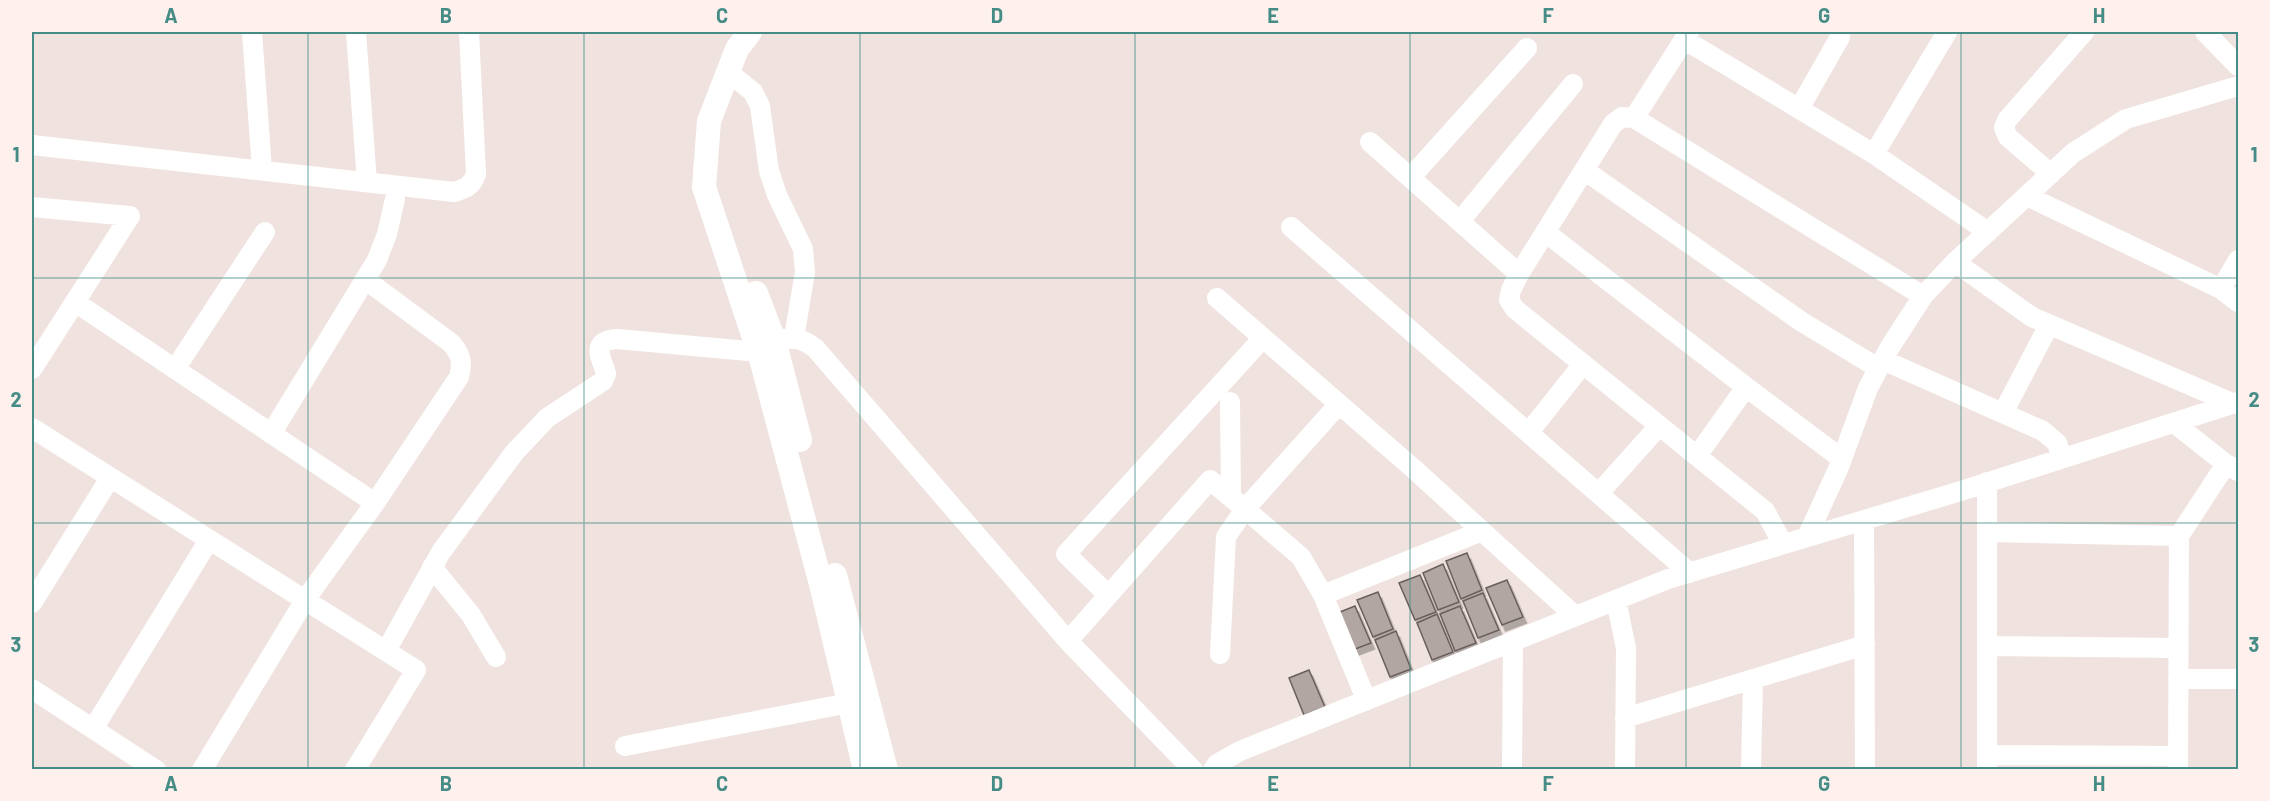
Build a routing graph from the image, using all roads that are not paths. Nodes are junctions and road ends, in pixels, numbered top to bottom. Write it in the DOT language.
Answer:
graph roads {
  1 [pos="252,32"];
  2 [pos="356,32"];
  3 [pos="469,32"];
  4 [pos="1947,32"];
  5 [pos="2084,32"];
  6 [pos="2205,32"];
  7 [pos="746,33"];
  8 [pos="1687,36"];
  9 [pos="1840,37"];
  10 [pos="1527,48"];
  11 [pos="2238,66"];
  12 [pos="728,72"];
  13 [pos="1573,84"];
  14 [pos="2238,86"];
  15 [pos="1799,109"];
  16 [pos="1634,118"];
  17 [pos="1370,142"];
  18 [pos="32,145"];
  19 [pos="1874,154"];
  20 [pos="262,170"];
  21 [pos="1584,170"];
  22 [pos="2051,174"];
  23 [pos="1411,177"];
  24 [pos="367,182"];
  25 [pos="2026,196"];
  26 [pos="395,199"];
  27 [pos="32,207"];
  28 [pos="1460,221"];
  29 [pos="1291,226"];
  30 [pos="265,232"];
  31 [pos="1545,232"];
  32 [pos="1988,232"];
  33 [pos="2238,260"];
  34 [pos="1955,261"];
  35 [pos="1519,274"];
  36 [pos="366,280"];
  37 [pos="2221,289"];
  38 [pos="1923,296"];
  39 [pos="1217,298"];
  40 [pos="75,302"];
  41 [pos="2238,302"];
  42 [pos="2049,325"];
  43 [pos="1263,338"];
  44 [pos="776,343"];
  45 [pos="1583,364"];
  46 [pos="1881,364"];
  47 [pos="32,369"];
  48 [pos="175,369"];
  49 [pos="1746,387"];
  50 [pos="1230,402"];
  51 [pos="2236,403"];
  52 [pos="1339,404"];
  53 [pos="2003,413"];
  54 [pos="2174,423"];
  55 [pos="1659,426"];
  56 [pos="32,428"];
  57 [pos="1529,432"];
  58 [pos="271,434"];
  59 [pos="1697,456"];
  60 [pos="2062,458"];
  61 [pos="1842,459"];
  62 [pos="2232,467"];
  63 [pos="110,478"];
  64 [pos="1987,482"];
  65 [pos="1599,493"];
  66 [pos="1238,503"];
  67 [pos="375,504"];
  68 [pos="1864,520"];
  69 [pos="1482,531"];
  70 [pos="1987,532"];
  71 [pos="2179,536"];
  72 [pos="1807,537"];
  73 [pos="209,540"];
  74 [pos="1783,544"];
  75 [pos="432,567"];
  76 [pos="1690,573"];
  77 [pos="1108,595"];
  78 [pos="1323,595"];
  79 [pos="305,600"];
  80 [pos="1616,600"];
  81 [pos="32,603"];
  82 [pos="1575,616"];
  83 [pos="1513,640"];
  84 [pos="1068,641"];
  85 [pos="1865,645"];
  86 [pos="1987,646"];
  87 [pos="2178,648"];
  88 [pos="386,651"];
  89 [pos="1220,654"];
  90 [pos="496,657"];
  91 [pos="1753,679"];
  92 [pos="2178,679"];
  93 [pos="2238,679"];
  94 [pos="32,689"];
  95 [pos="1366,699"];
  96 [pos="849,703"];
  97 [pos="1626,718"];
  98 [pos="93,729"];
  99 [pos="626,747"];
  100 [pos="1987,762"];
  101 [pos="2178,763"];
  102 [pos="1508,768"];
  103 [pos="156,770"];
  104 [pos="202,770"];
  105 [pos="355,770"];
  106 [pos="865,770"];
  107 [pos="886,770"];
  108 [pos="1193,770"];
  109 [pos="1213,770"];
  110 [pos="1625,770"];
  111 [pos="1751,770"];
  112 [pos="1865,770"];
  1 -- 20 [label="street"];
  2 -- 24 [label="street"];
  3 -- 24 [label="street"];
  4 -- 19 [label="street"];
  5 -- 22 [label="street"];
  6 -- 11 [label="street"];
  7 -- 12 [label="main road"];
  8 -- 15 [label="street"];
  8 -- 16 [label="street"];
  9 -- 15 [label="street"];
  10 -- 23 [label="street"];
  12 -- 44 [label="main road"];
  12 -- 44 [label="street"];
  13 -- 28 [label="street"];
  14 -- 22 [label="street"];
  15 -- 19 [label="street"];
  16 -- 21 [label="street"];
  16 -- 38 [label="street"];
  17 -- 23 [label="street"];
  18 -- 20 [label="street"];
  19 -- 32 [label="street"];
  20 -- 24 [label="street"];
  21 -- 31 [label="street"];
  21 -- 46 [label="street"];
  22 -- 25 [label="street"];
  23 -- 28 [label="street"];
  25 -- 32 [label="street"];
  25 -- 37 [label="street"];
  26 -- 36 [label="street"];
  27 -- 40 [label="street"];
  28 -- 35 [label="street"];
  29 -- 57 [label="street"];
  30 -- 48 [label="street"];
  31 -- 35 [label="street"];
  31 -- 49 [label="street"];
  32 -- 34 [label="street"];
  33 -- 37 [label="street"];
  34 -- 38 [label="street"];
  34 -- 42 [label="street"];
  35 -- 45 [label="street"];
  36 -- 58 [label="street"];
  36 -- 67 [label="street"];
  37 -- 41 [label="street"];
  38 -- 46 [label="street"];
  39 -- 43 [label="street"];
  40 -- 47 [label="street"];
  40 -- 48 [label="street"];
  42 -- 51 [label="street"];
  42 -- 53 [label="street"];
  43 -- 52 [label="street"];
  43 -- 77 [label="street"];
  44 -- 75 [label="street"];
  44 -- 84 [label="street"];
  44 -- 96 [label="main road"];
  44 -- 107 [label="main road"];
  45 -- 55 [label="street"];
  45 -- 57 [label="street"];
  46 -- 53 [label="street"];
  46 -- 61 [label="street"];
  48 -- 58 [label="street"];
  49 -- 59 [label="street"];
  49 -- 61 [label="street"];
  50 -- 66 [label="street"];
  51 -- 54 [label="street"];
  52 -- 66 [label="street"];
  52 -- 69 [label="street"];
  53 -- 60 [label="street"];
  54 -- 60 [label="street"];
  54 -- 62 [label="street"];
  55 -- 59 [label="street"];
  55 -- 65 [label="street"];
  56 -- 63 [label="street"];
  57 -- 65 [label="street"];
  58 -- 67 [label="street"];
  59 -- 74 [label="street"];
  60 -- 64 [label="street"];
  61 -- 72 [label="street"];
  62 -- 71 [label="street"];
  63 -- 73 [label="street"];
  63 -- 81 [label="street"];
  64 -- 68 [label="street"];
  64 -- 70 [label="street"];
  65 -- 76 [label="street"];
  66 -- 77 [label="street"];
  66 -- 78 [label="street"];
  66 -- 89 [label="street"];
  67 -- 79 [label="street"];
  68 -- 72 [label="street"];
  68 -- 85 [label="street"];
  69 -- 78 [label="street"];
  69 -- 82 [label="street"];
  70 -- 71 [label="street"];
  70 -- 86 [label="street"];
  71 -- 87 [label="street"];
  72 -- 74 [label="street"];
  73 -- 79 [label="street"];
  73 -- 98 [label="street"];
  74 -- 76 [label="street"];
  75 -- 88 [label="street"];
  75 -- 90 [label="street"];
  76 -- 80 [label="street"];
  77 -- 84 [label="street"];
  78 -- 95 [label="street"];
  79 -- 88 [label="street"];
  79 -- 104 [label="street"];
  80 -- 82 [label="street"];
  80 -- 97 [label="street"];
  82 -- 83 [label="street"];
  83 -- 95 [label="street"];
  83 -- 102 [label="street"];
  84 -- 108 [label="street"];
  85 -- 91 [label="street"];
  85 -- 112 [label="street"];
  86 -- 87 [label="street"];
  86 -- 100 [label="street"];
  87 -- 92 [label="street"];
  88 -- 105 [label="street"];
  91 -- 97 [label="street"];
  91 -- 111 [label="street"];
  92 -- 93 [label="street"];
  92 -- 101 [label="street"];
  94 -- 98 [label="street"];
  95 -- 109 [label="street"];
  96 -- 99 [label="street"];
  96 -- 106 [label="main road"];
  97 -- 110 [label="street"];
  98 -- 103 [label="street"];
  100 -- 101 [label="street"];
}
